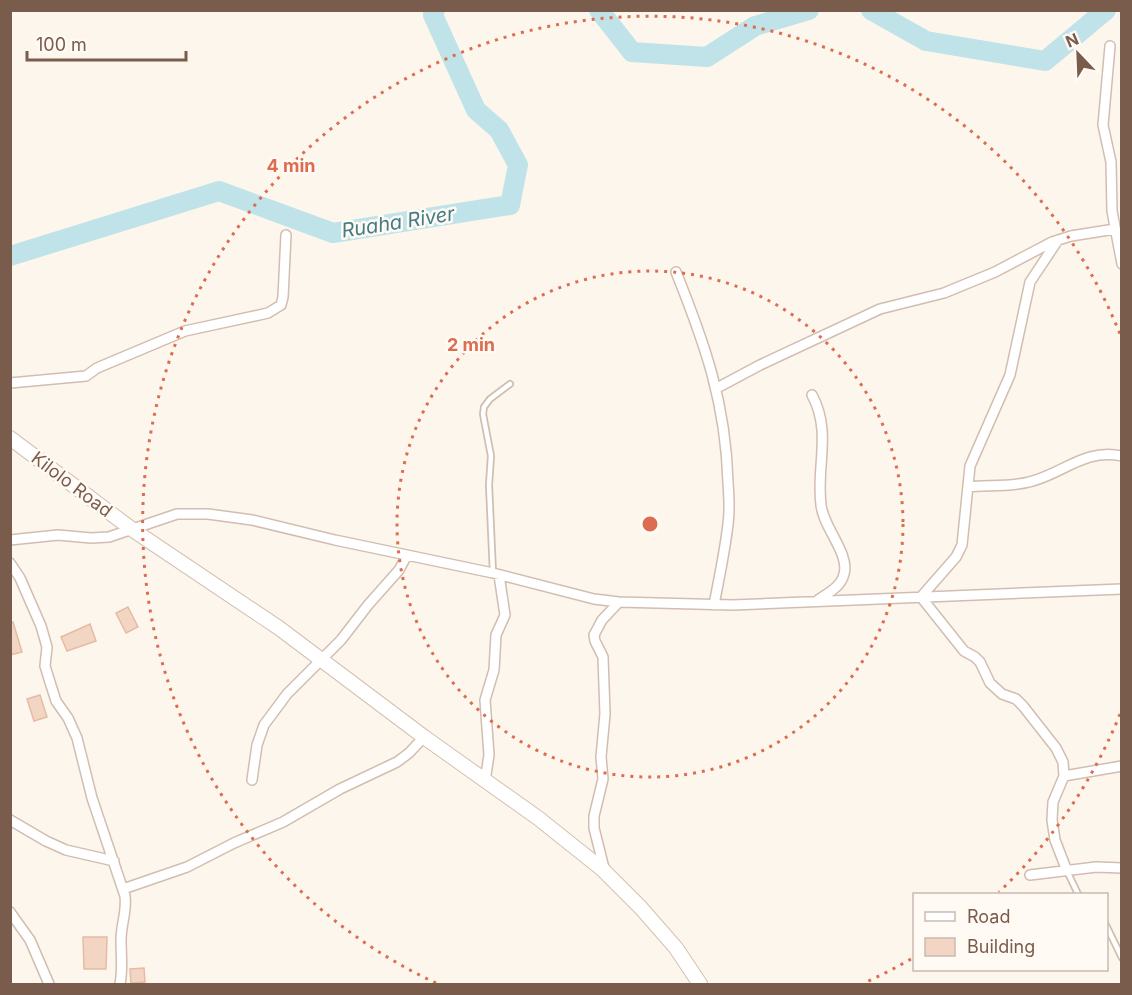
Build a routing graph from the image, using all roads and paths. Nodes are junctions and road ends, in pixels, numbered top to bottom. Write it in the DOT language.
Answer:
graph roads {
  1 [pos="1110,46"];
  2 [pos="1115,229"];
  3 [pos="286,235"];
  4 [pos="1058,240"];
  5 [pos="1122,264"];
  6 [pos="676,272"];
  7 [pos="10,383"];
  8 [pos="510,384"];
  9 [pos="717,388"];
  10 [pos="812,395"];
  11 [pos="10,438"];
  12 [pos="1122,456"];
  13 [pos="968,487"];
  14 [pos="133,530"];
  15 [pos="10,540"];
  16 [pos="407,555"];
  17 [pos="10,563"];
  18 [pos="496,574"];
  19 [pos="1122,589"];
  20 [pos="921,597"];
  21 [pos="816,601"];
  22 [pos="619,602"];
  23 [pos="714,605"];
  24 [pos="322,660"];
  25 [pos="424,738"];
  26 [pos="1122,766"];
  27 [pos="1064,776"];
  28 [pos="252,780"];
  29 [pos="485,781"];
  30 [pos="10,820"];
  31 [pos="114,861"];
  32 [pos="1122,868"];
  33 [pos="1067,871"];
  34 [pos="605,872"];
  35 [pos="1030,874"];
  36 [pos="123,890"];
  37 [pos="1078,893"];
  38 [pos="10,912"];
  39 [pos="1108,927"];
  40 [pos="1122,958"];
  41 [pos="48,984"];
  42 [pos="120,984"];
  43 [pos="700,984"];
  1 -- 2 [label="street"];
  2 -- 4 [label="street"];
  2 -- 5 [label="street"];
  3 -- 7 [label="street"];
  4 -- 9 [label="street"];
  4 -- 13 [label="street"];
  6 -- 9 [label="street"];
  8 -- 18 [label="lane"];
  9 -- 23 [label="street"];
  10 -- 21 [label="street"];
  11 -- 14 [label="main road, Kilolo Road"];
  12 -- 13 [label="street"];
  13 -- 20 [label="street"];
  14 -- 15 [label="street"];
  14 -- 16 [label="street"];
  14 -- 24 [label="main road, Kilolo Road"];
  16 -- 18 [label="street"];
  16 -- 24 [label="street"];
  17 -- 31 [label="street"];
  18 -- 22 [label="street"];
  18 -- 29 [label="street"];
  19 -- 20 [label="street"];
  20 -- 21 [label="street"];
  20 -- 27 [label="street"];
  21 -- 23 [label="street"];
  22 -- 23 [label="street"];
  22 -- 34 [label="street"];
  24 -- 25 [label="main road, Kilolo Road"];
  24 -- 28 [label="street"];
  25 -- 29 [label="main road, Kilolo Road"];
  25 -- 36 [label="street"];
  26 -- 27 [label="street"];
  27 -- 33 [label="street"];
  29 -- 34 [label="main road, Kilolo Road"];
  30 -- 31 [label="street"];
  31 -- 36 [label="street"];
  32 -- 33 [label="street"];
  33 -- 35 [label="street"];
  33 -- 37 [label="lane"];
  34 -- 43 [label="main road, Kilolo Road"];
  36 -- 42 [label="street"];
  38 -- 41 [label="street"];
  39 -- 40 [label="lane"];
}
